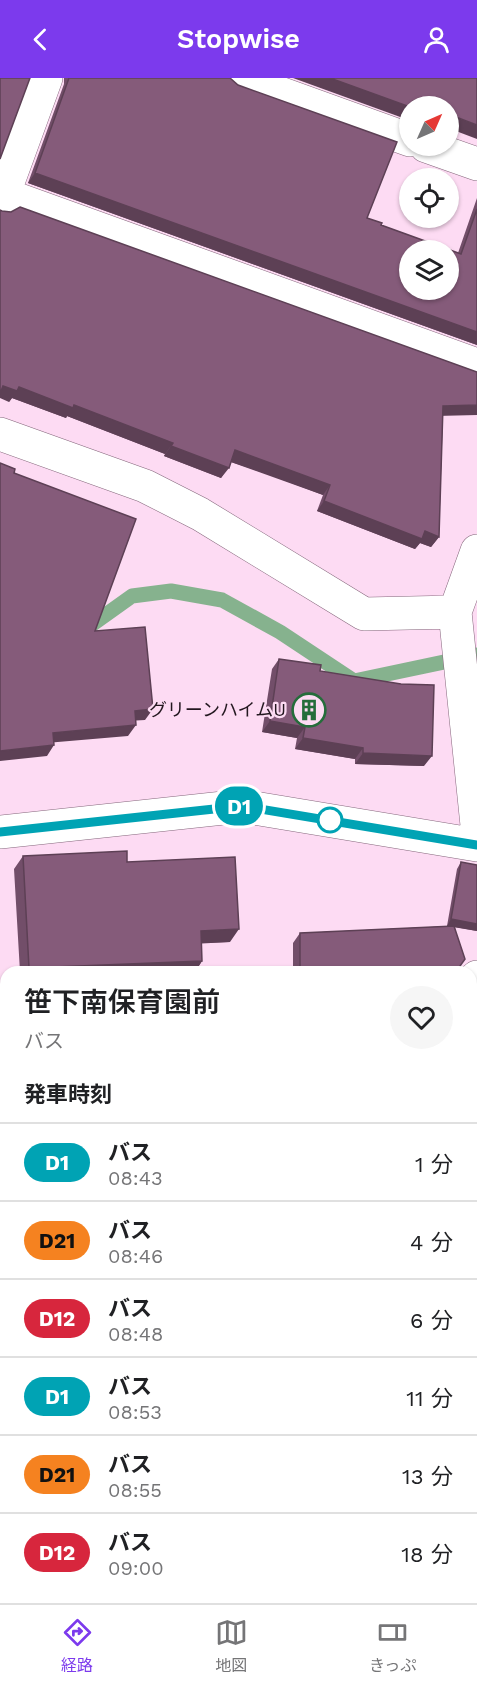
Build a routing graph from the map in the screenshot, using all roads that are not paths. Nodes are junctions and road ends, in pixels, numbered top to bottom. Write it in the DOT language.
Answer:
graph roads {
  1 [pos="46,78"];
  2 [pos="238,78"];
  3 [pos="399,136"];
  4 [pos="454,156"];
  5 [pos="477,164"];
  6 [pos="1,197"];
  7 [pos="477,365"];
  8 [pos="0,434"];
  9 [pos="477,551"];
  10 [pos="456,619"];
  11 [pos="477,825"];
  12 [pos="0,832"];
  13 [pos="477,845"];
  1 -- 6 [label="street"];
  2 -- 3 [label="street"];
  4 -- 5 [label="street"];
  6 -- 7 [label="street"];
  8 -- 10 [label="street"];
  9 -- 10 [label="street"];
  10 -- 11 [label="street"];
  12 -- 13 [label="street"];
}
